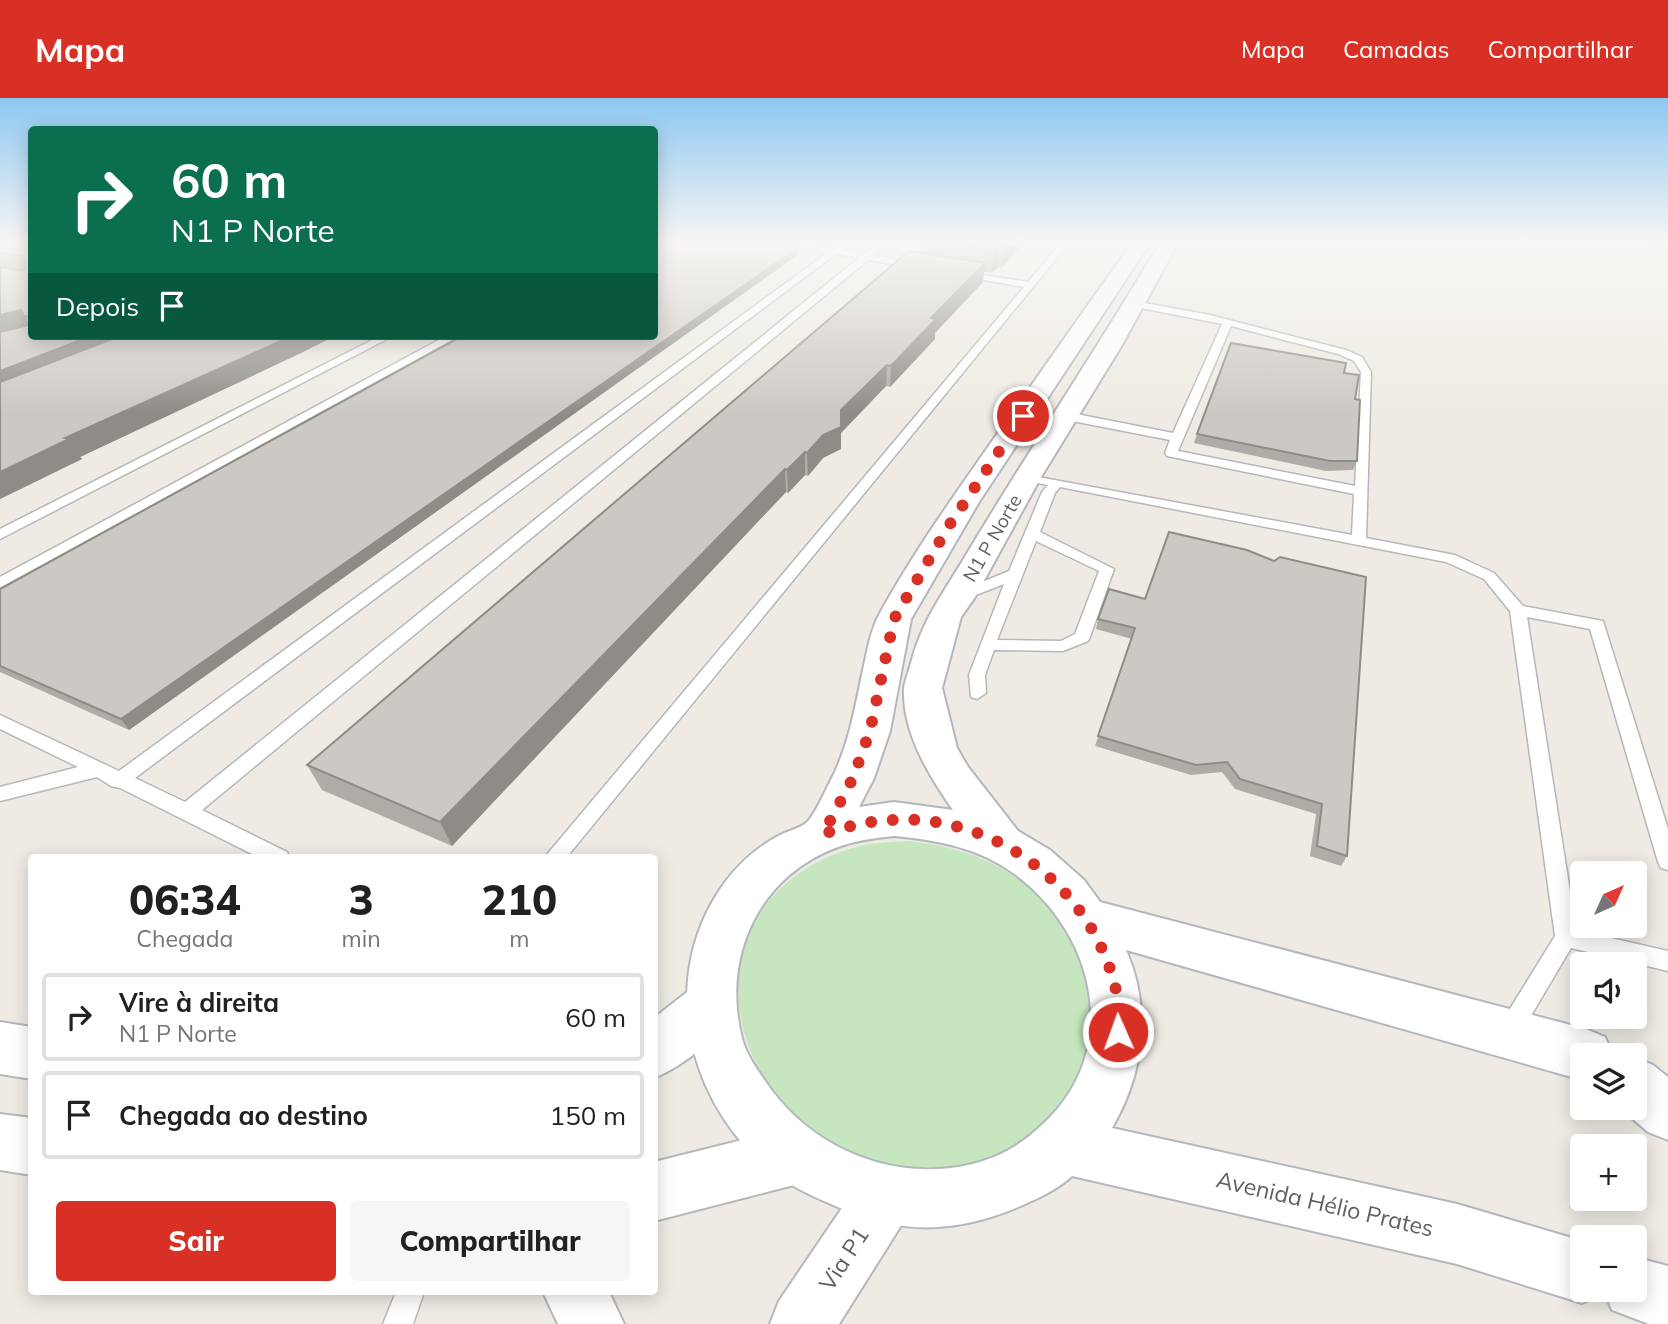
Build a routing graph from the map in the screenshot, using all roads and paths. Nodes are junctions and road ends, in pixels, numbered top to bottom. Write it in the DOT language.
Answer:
graph roads {
  1 [pos="768,300"];
  2 [pos="812,300"];
  3 [pos="1018,300"];
  4 [pos="1102,300"];
  5 [pos="1136,300"];
  6 [pos="1134,304"];
  7 [pos="1227,323"];
  8 [pos="380,340"];
  9 [pos="447,340"];
  10 [pos="1066,416"];
  11 [pos="1178,438"];
  12 [pos="1042,480"];
  13 [pos="1361,491"];
  14 [pos="1031,533"];
  15 [pos="0,535"];
  16 [pos="1359,539"];
  17 [pos="1014,574"];
  18 [pos="0,583"];
  19 [pos="958,597"];
  20 [pos="1518,610"];
  21 [pos="989,645"];
  22 [pos="976,693"];
  23 [pos="0,721"];
  24 [pos="96,770"];
  25 [pos="118,781"];
  26 [pos="0,794"];
  27 [pos="188,810"];
  28 [pos="823,834"];
  29 [pos="1002,844"];
  30 [pos="272,854"];
  31 [pos="557,854"];
  32 [pos="1668,862"];
  33 [pos="1088,919"];
  34 [pos="1566,937"];
  35 [pos="1668,961"];
  36 [pos="709,1006"];
  37 [pos="1508,1033"];
  38 [pos="0,1048"];
  39 [pos="658,1049"];
  40 [pos="1570,1050"];
  41 [pos="28,1052"];
  42 [pos="1647,1071"];
  43 [pos="1668,1077"];
  44 [pos="1647,1095"];
  45 [pos="1668,1112"];
  46 [pos="0,1142"];
  47 [pos="28,1146"];
  48 [pos="1066,1146"];
  49 [pos="794,1156"];
  50 [pos="658,1191"];
  51 [pos="886,1195"];
  52 [pos="1570,1268"];
  53 [pos="1647,1292"];
  54 [pos="409,1295"];
  55 [pos="577,1295"];
  56 [pos="1668,1298"];
  57 [pos="398,1324"];
  58 [pos="592,1324"];
  59 [pos="803,1324"];
  1 -- 25 [label="lane"];
  2 -- 27 [label="lane"];
  3 -- 31 [label="lane"];
  4 -- 28 [label="main road, N1 P Norte"];
  5 -- 6 [label="main road, N1 P Norte"];
  6 -- 7 [label="lane"];
  6 -- 10 [label="main road, N1 P Norte"];
  7 -- 11 [label="lane"];
  7 -- 13 [label="lane"];
  8 -- 15 [label="lane"];
  9 -- 18 [label="lane"];
  10 -- 11 [label="lane"];
  10 -- 12 [label="main road, N1 P Norte"];
  11 -- 13 [label="lane"];
  12 -- 14 [label="lane"];
  12 -- 16 [label="lane"];
  12 -- 19 [label="main road, N1 P Norte"];
  13 -- 16 [label="lane"];
  14 -- 17 [label="lane"];
  14 -- 21 [label="lane"];
  16 -- 20 [label="lane"];
  17 -- 19 [label="lane"];
  17 -- 21 [label="lane"];
  19 -- 29 [label="main road, N1 P Norte"];
  20 -- 32 [label="lane"];
  20 -- 34 [label="lane"];
  21 -- 22 [label="lane"];
  23 -- 24 [label="lane"];
  24 -- 25 [label="lane"];
  24 -- 26 [label="lane"];
  25 -- 27 [label="lane"];
  27 -- 30 [label="lane"];
  28 -- 29 [label="main road"];
  28 -- 36 [label="main road"];
  29 -- 33 [label="main road"];
  33 -- 37 [label="main road"];
  33 -- 48 [label="main road"];
  34 -- 35 [label="lane"];
  34 -- 37 [label="lane"];
  36 -- 39 [label="main road"];
  36 -- 49 [label="main road"];
  37 -- 40 [label="main road"];
  38 -- 41 [label="main road"];
  42 -- 43 [label="main road"];
  44 -- 45 [label="main road"];
  46 -- 47 [label="main road"];
  48 -- 51 [label="main road"];
  48 -- 52 [label="main road, Avenida Hélio Prates"];
  49 -- 50 [label="main road"];
  49 -- 51 [label="main road"];
  51 -- 59 [label="main road, Via P1"];
  53 -- 56 [label="main road"];
  54 -- 57 [label="lane"];
  55 -- 58 [label="main road"];
}
